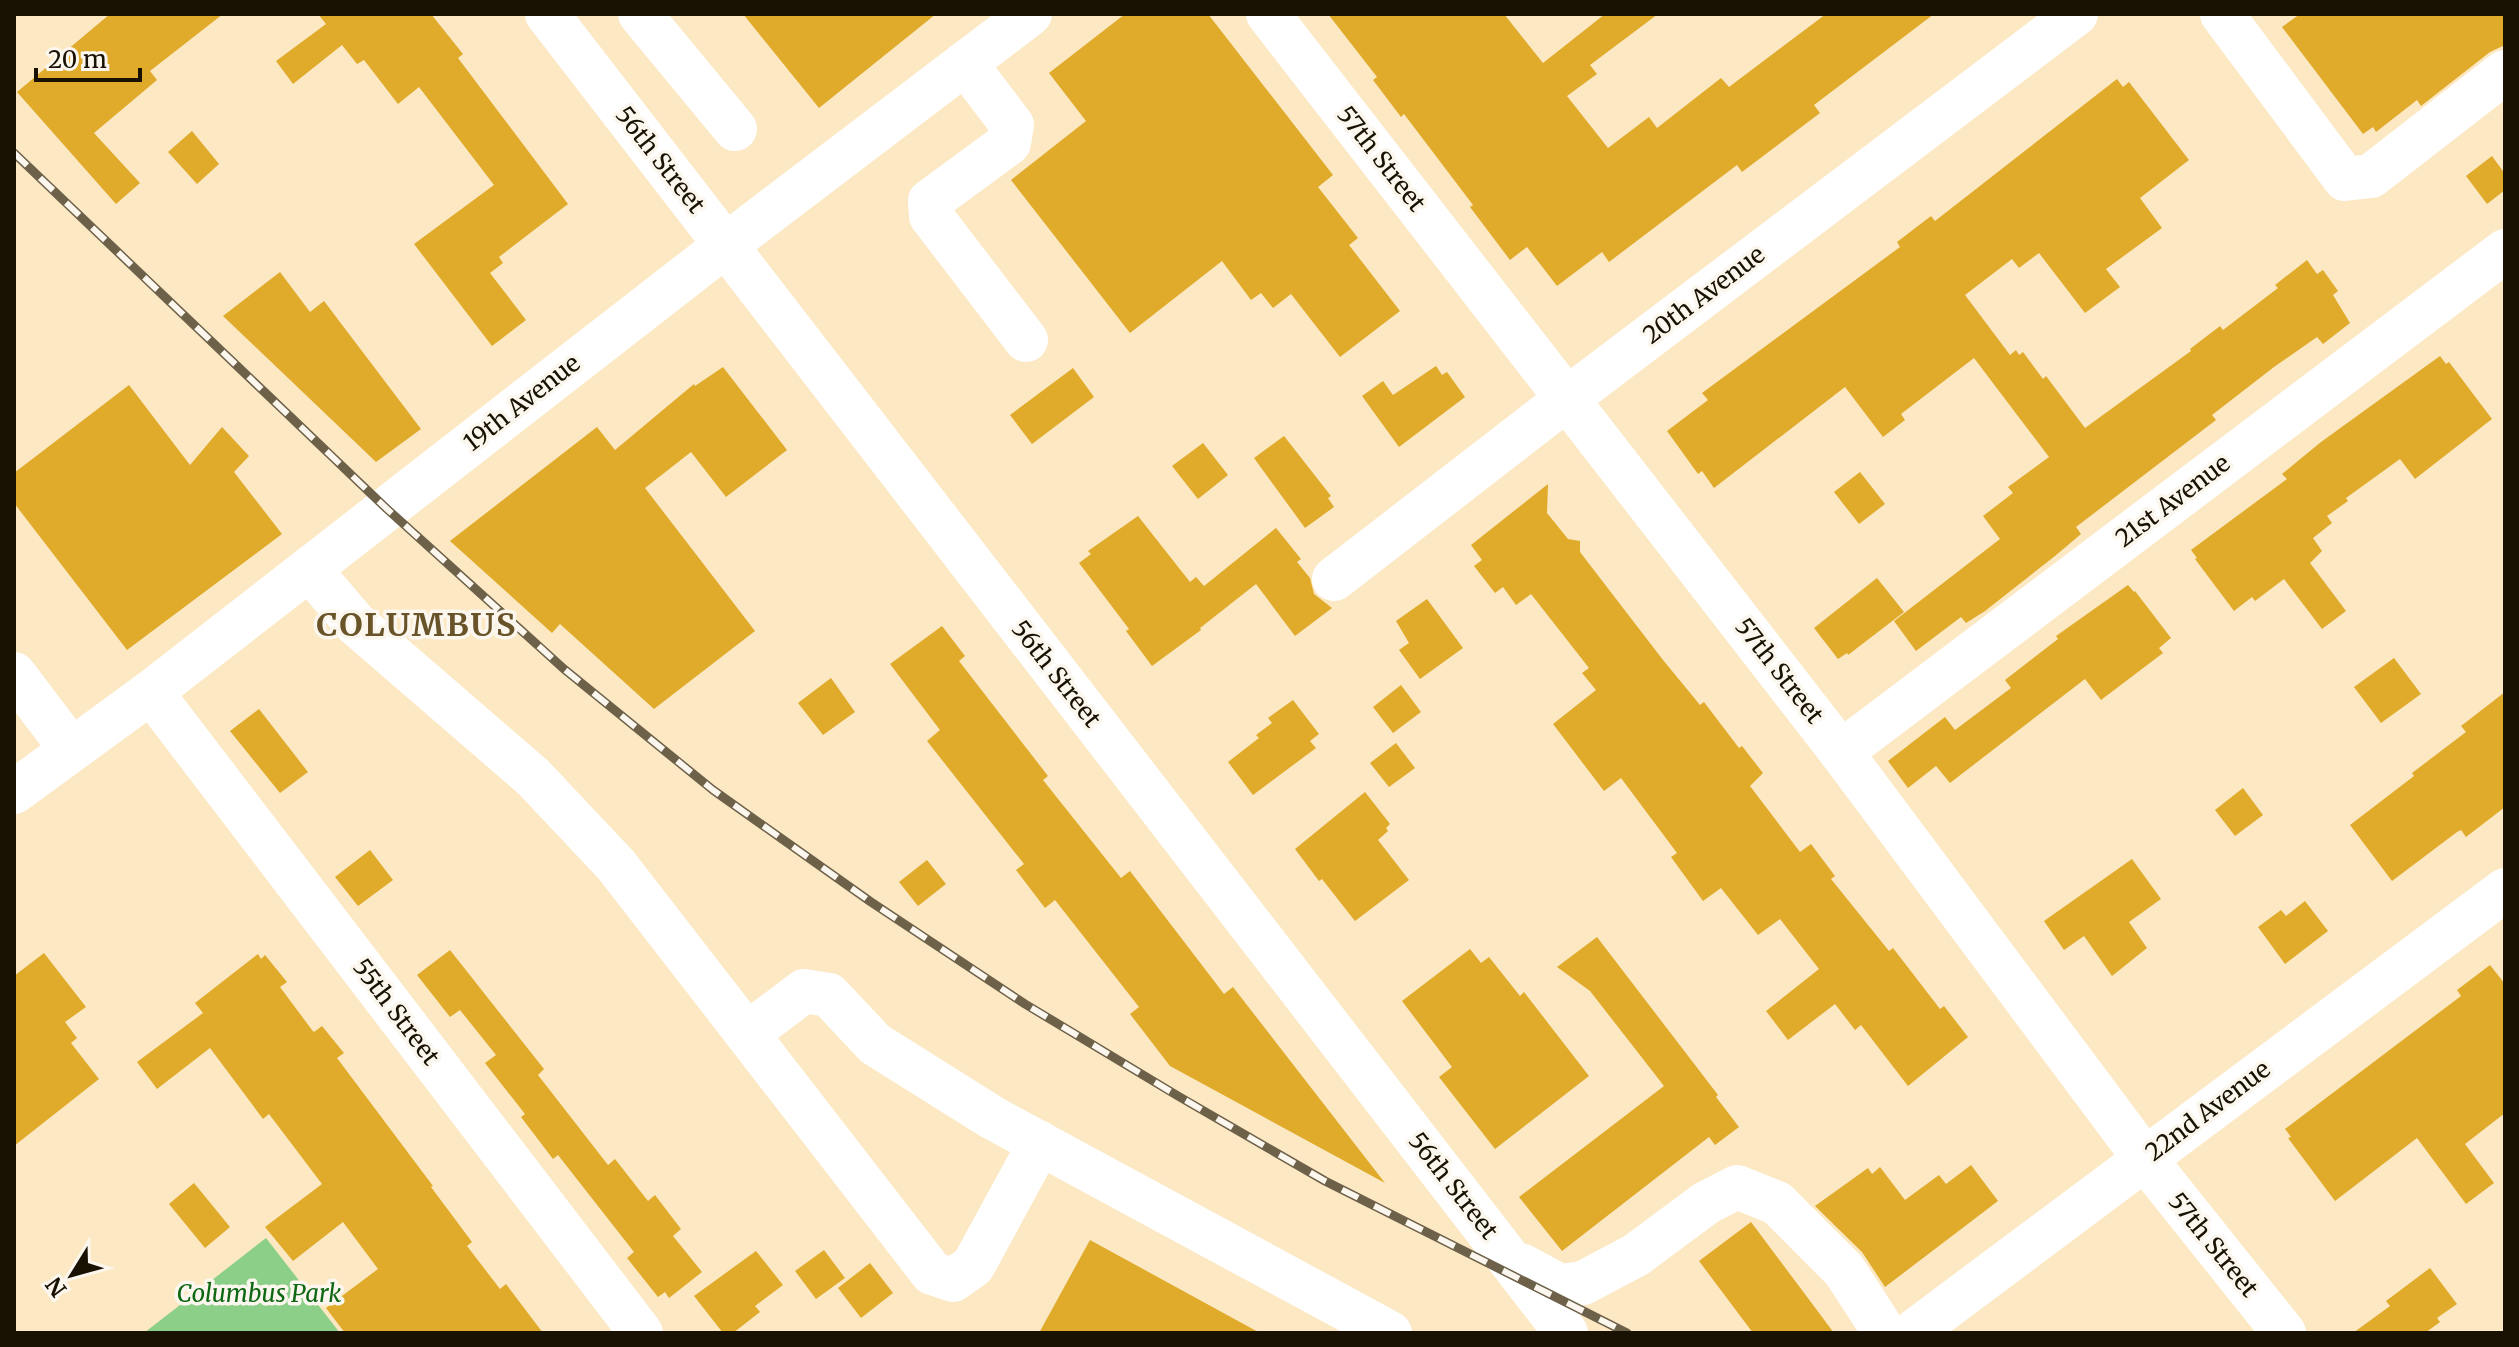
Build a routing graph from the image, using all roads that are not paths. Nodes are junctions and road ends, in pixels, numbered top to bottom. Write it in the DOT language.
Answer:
graph roads {
  1 [pos="640,14"];
  2 [pos="1030,14"];
  3 [pos="1268,14"];
  4 [pos="2076,14"];
  5 [pos="2222,14"];
  6 [pos="563,20"];
  7 [pos="965,63"];
  8 [pos="2505,72"];
  9 [pos="735,129"];
  10 [pos="726,245"];
  11 [pos="2505,251"];
  12 [pos="1026,340"];
  13 [pos="1568,398"];
  14 [pos="309,569"];
  15 [pos="1334,579"];
  16 [pos="14,674"];
  17 [pos="151,692"];
  18 [pos="71,749"];
  19 [pos="1841,752"];
  20 [pos="14,792"];
  21 [pos="2505,890"];
  22 [pos="747,1034"];
  23 [pos="1040,1143"];
  24 [pos="2145,1159"];
  25 [pos="1517,1269"];
  26 [pos="641,1333"];
  27 [pos="1390,1333"];
  28 [pos="1566,1333"];
  29 [pos="1885,1333"];
  30 [pos="1912,1333"];
  31 [pos="2284,1333"];
  1 -- 9 [label="street"];
  2 -- 7 [label="street, 19th Avenue"];
  3 -- 13 [label="street, 57th Street"];
  4 -- 13 [label="street, 20th Avenue"];
  5 -- 8 [label="street"];
  6 -- 10 [label="street, 56th Street"];
  7 -- 10 [label="street, 19th Avenue"];
  7 -- 12 [label="street"];
  10 -- 14 [label="street, 19th Avenue"];
  10 -- 25 [label="street, 56th Street"];
  11 -- 19 [label="street, 21st Avenue"];
  13 -- 15 [label="street, 20th Avenue"];
  13 -- 19 [label="street, 57th Street"];
  14 -- 17 [label="street, 19th Avenue"];
  14 -- 22 [label="street"];
  16 -- 18 [label="street"];
  17 -- 18 [label="street, 19th Avenue"];
  17 -- 26 [label="street, 55th Street"];
  18 -- 20 [label="street, 19th Avenue"];
  19 -- 24 [label="street, 57th Street"];
  21 -- 24 [label="street, 22nd Avenue"];
  22 -- 23 [label="street"];
  22 -- 23 [label="street"];
  23 -- 27 [label="street"];
  24 -- 30 [label="street, 22nd Avenue"];
  24 -- 31 [label="street, 57th Street"];
  25 -- 28 [label="street, 56th Street"];
  25 -- 29 [label="street"];
}
